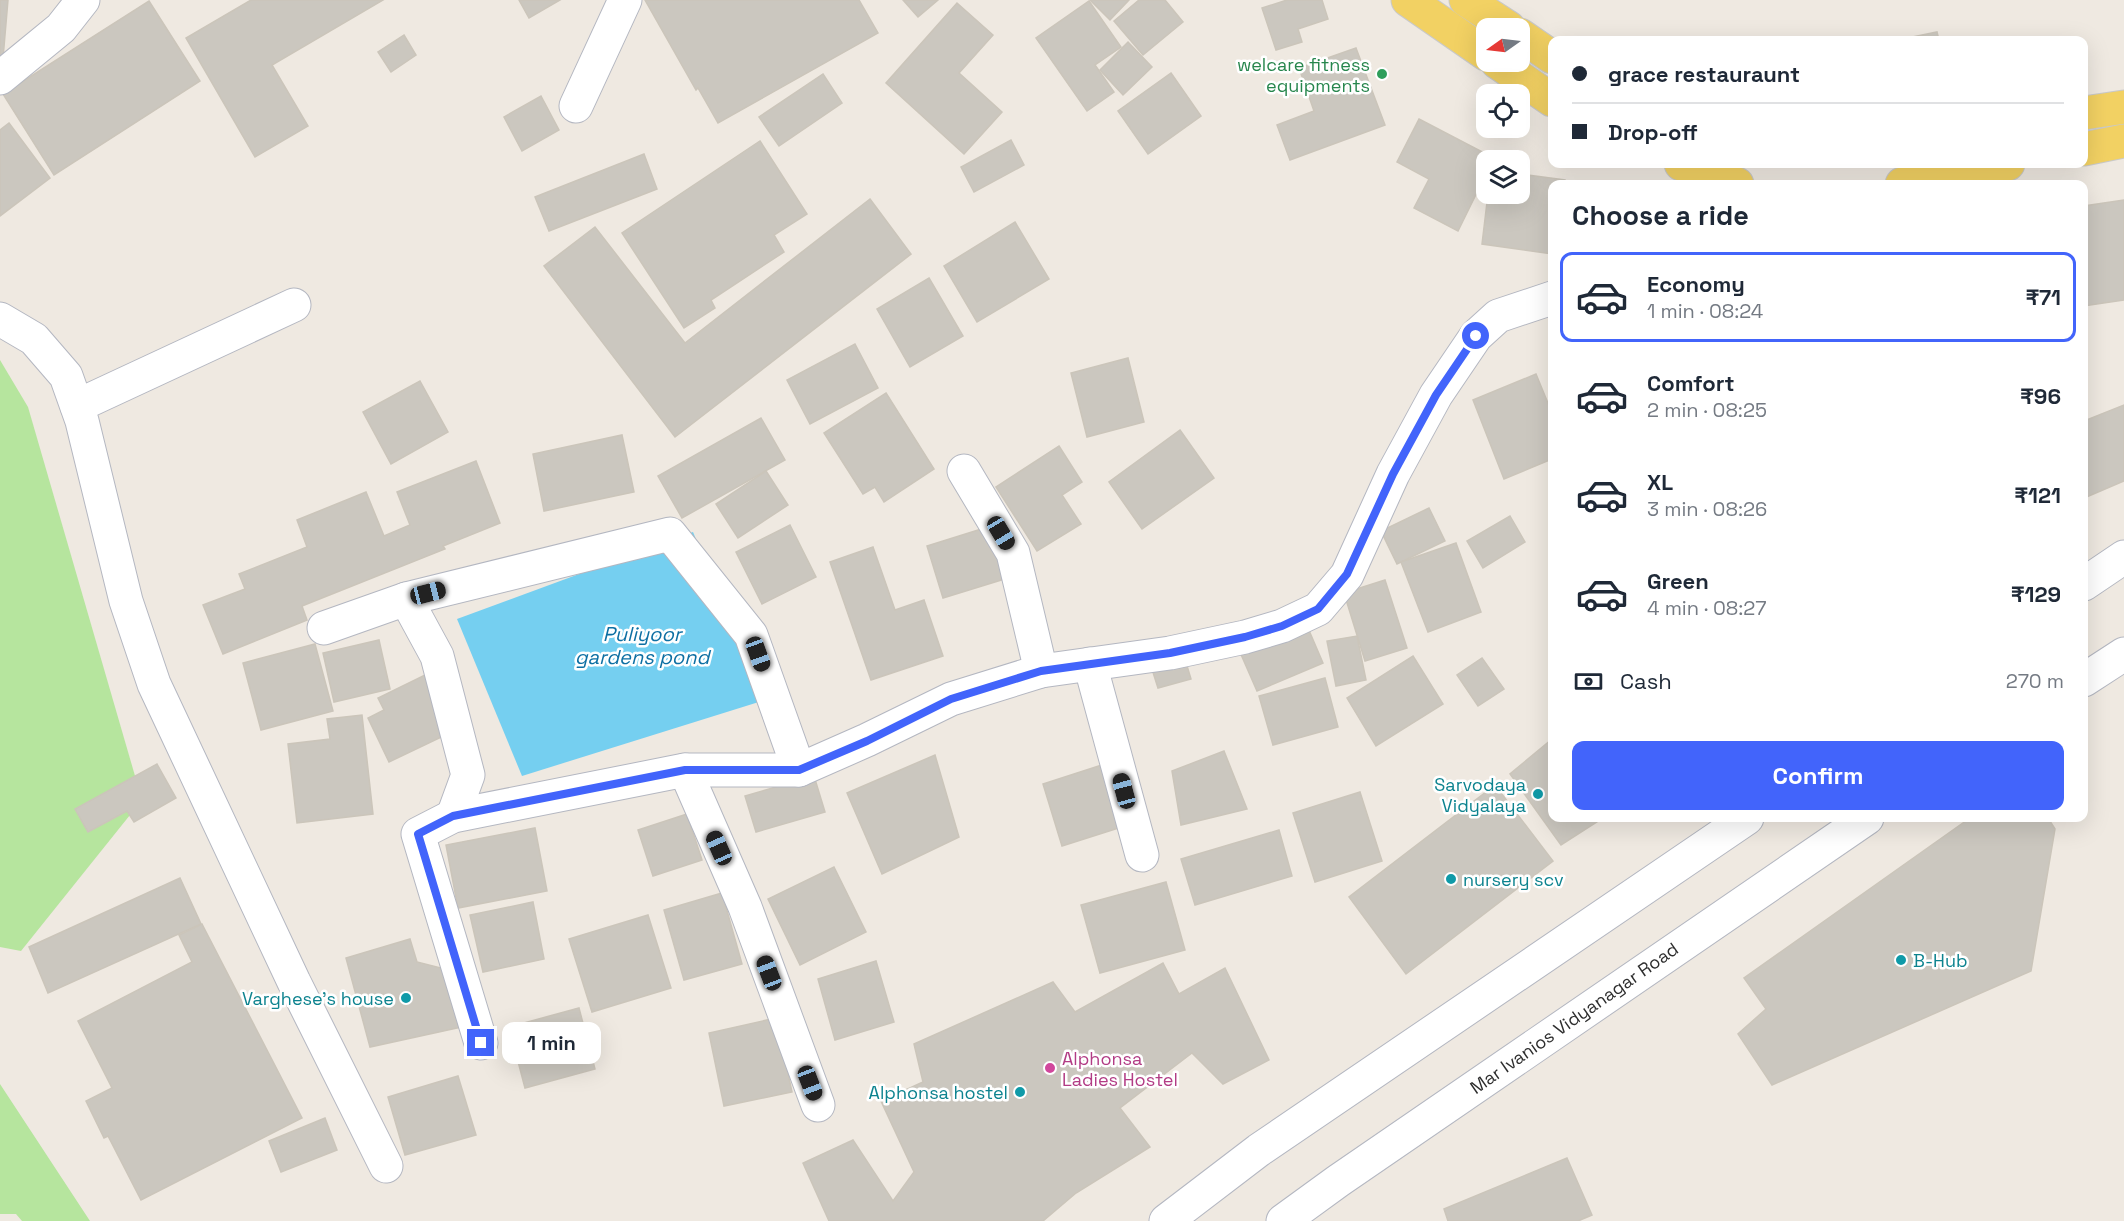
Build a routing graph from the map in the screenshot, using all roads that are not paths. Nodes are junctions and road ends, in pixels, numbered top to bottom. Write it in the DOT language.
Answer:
graph roads {
  1 [pos="83,0"];
  2 [pos="625,0"];
  3 [pos="1408,0"];
  4 [pos="1466,0"];
  5 [pos="1494,18"];
  6 [pos="1530,42"];
  7 [pos="1476,47"];
  8 [pos="1548,54"];
  9 [pos="1511,72"];
  10 [pos="0,78"];
  11 [pos="1548,97"];
  12 [pos="576,106"];
  13 [pos="2124,106"];
  14 [pos="2088,112"];
  15 [pos="2124,141"];
  16 [pos="2088,147"];
  17 [pos="1692,168"];
  18 [pos="1987,168"];
  19 [pos="1726,180"];
  20 [pos="1923,180"];
  21 [pos="1548,299"];
  22 [pos="294,305"];
  23 [pos="0,319"];
  24 [pos="77,406"];
  25 [pos="964,471"];
  26 [pos="2124,557"];
  27 [pos="2088,581"];
  28 [pos="406,599"];
  29 [pos="324,628"];
  30 [pos="2124,654"];
  31 [pos="1089,664"];
  32 [pos="1041,671"];
  33 [pos="2088,677"];
  34 [pos="685,770"];
  35 [pos="799,770"];
  36 [pos="453,816"];
  37 [pos="1741,822"];
  38 [pos="1861,822"];
  39 [pos="1142,855"];
  40 [pos="481,1043"];
  41 [pos="818,1105"];
  42 [pos="386,1166"];
  43 [pos="1166,1221"];
  44 [pos="1283,1221"];
  1 -- 10 [label="street"];
  2 -- 12 [label="street"];
  3 -- 7 [label="main road"];
  4 -- 5 [label="main road"];
  6 -- 8 [label="main road"];
  9 -- 11 [label="main road"];
  13 -- 14 [label="main road"];
  15 -- 16 [label="main road"];
  17 -- 19 [label="main road"];
  18 -- 20 [label="main road"];
  21 -- 31 [label="street"];
  22 -- 24 [label="street"];
  23 -- 24 [label="street"];
  24 -- 42 [label="street"];
  25 -- 32 [label="street"];
  26 -- 27 [label="street"];
  28 -- 29 [label="street"];
  28 -- 35 [label="street"];
  28 -- 36 [label="street"];
  30 -- 33 [label="street"];
  31 -- 32 [label="street"];
  31 -- 39 [label="street"];
  32 -- 35 [label="street"];
  34 -- 35 [label="street"];
  34 -- 36 [label="street"];
  34 -- 41 [label="street"];
  36 -- 40 [label="street"];
  37 -- 43 [label="street"];
  38 -- 44 [label="street, Mar Ivanios Vidyanagar Road"];
}
